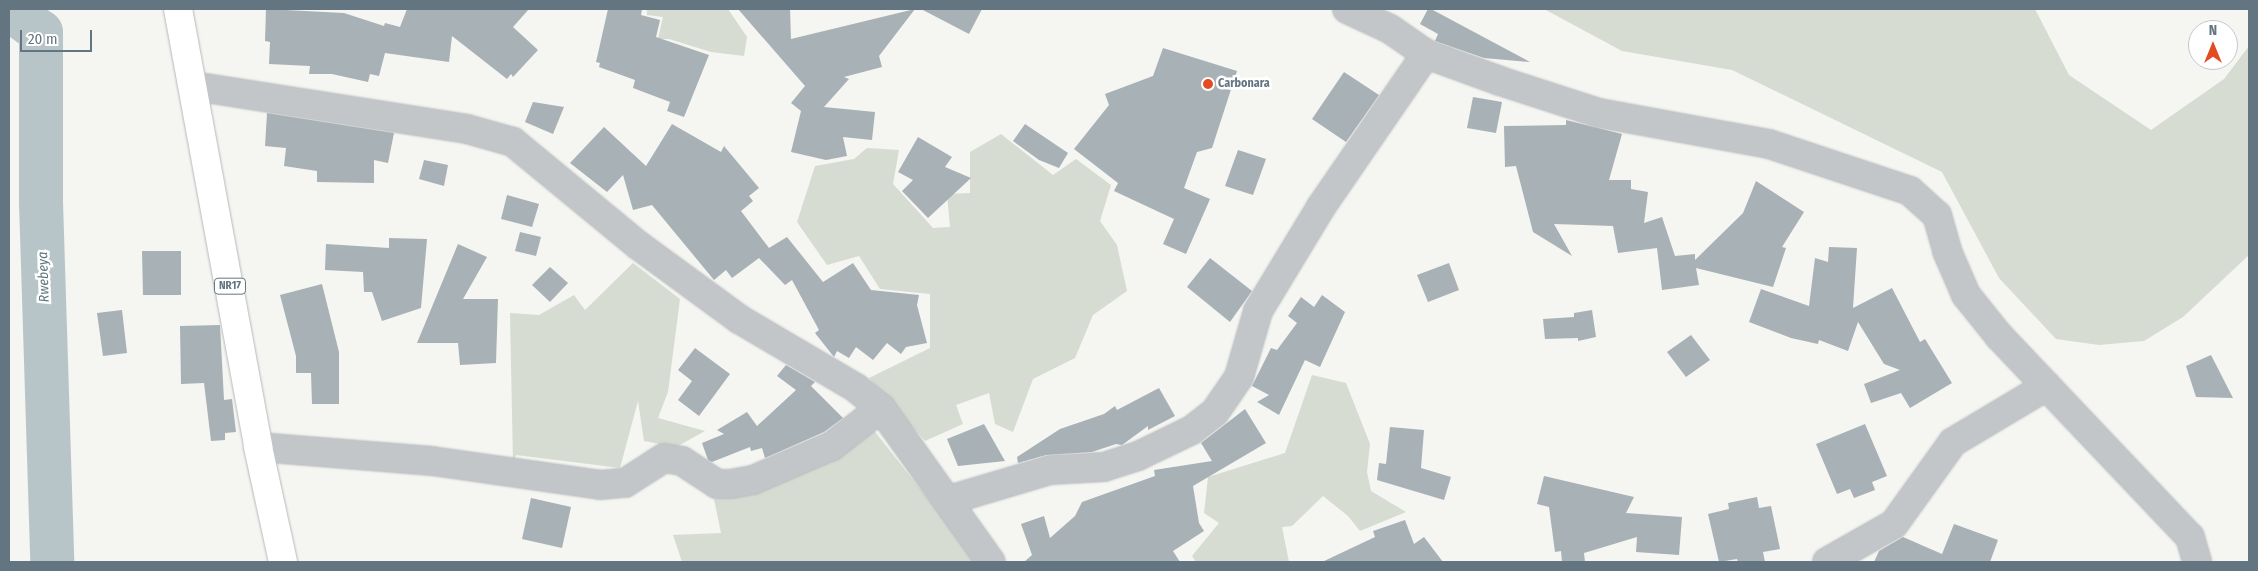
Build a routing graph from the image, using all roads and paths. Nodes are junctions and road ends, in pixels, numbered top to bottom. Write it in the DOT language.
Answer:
graph roads {
  1 [pos="178,9"];
  2 [pos="1347,9"];
  3 [pos="1426,54"];
  4 [pos="193,86"];
  5 [pos="2047,386"];
  6 [pos="881,408"];
  7 [pos="258,447"];
  8 [pos="949,500"];
  9 [pos="283,562"];
  10 [pos="991,562"];
  11 [pos="1827,562"];
  12 [pos="2197,562"];
  1 -- 4 [label="main road, NR17"];
  2 -- 3 [label="street"];
  3 -- 5 [label="street"];
  3 -- 8 [label="street"];
  4 -- 6 [label="street"];
  4 -- 7 [label="main road, NR17"];
  5 -- 11 [label="street"];
  5 -- 12 [label="street"];
  6 -- 7 [label="street"];
  6 -- 8 [label="street"];
  7 -- 9 [label="main road, NR17"];
  8 -- 10 [label="street"];
}
